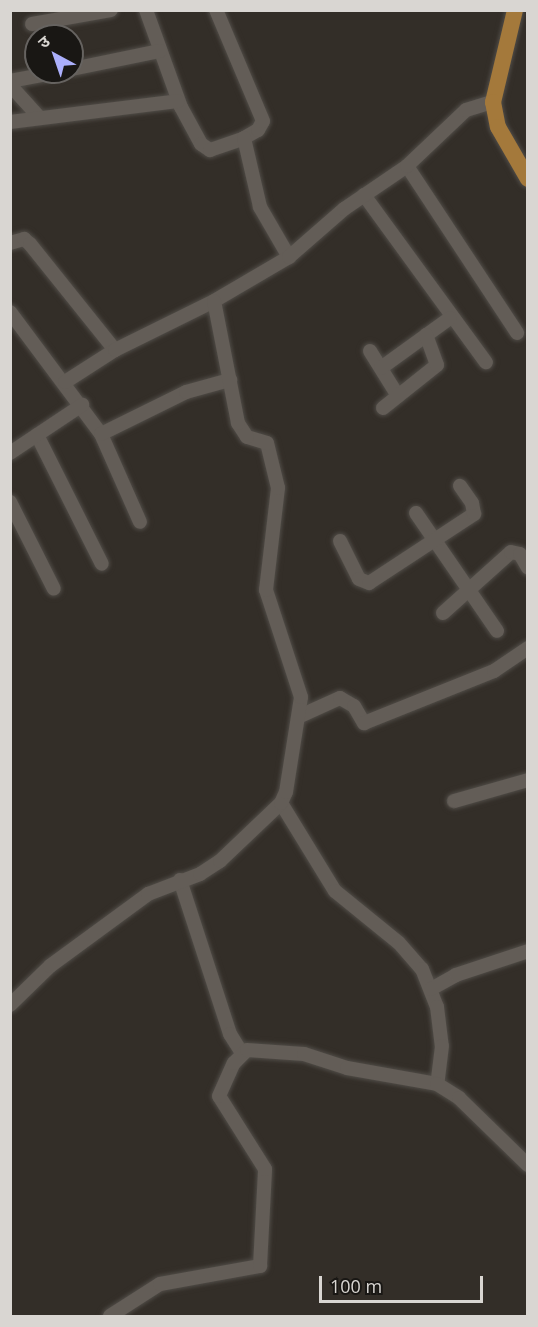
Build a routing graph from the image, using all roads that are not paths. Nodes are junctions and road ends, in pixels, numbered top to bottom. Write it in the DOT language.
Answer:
graph roads {
  1 [pos="111,10"];
  2 [pos="146,10"];
  3 [pos="216,10"];
  4 [pos="515,10"];
  5 [pos="32,24"];
  6 [pos="160,51"];
  7 [pos="84,67"];
  8 [pos="10,83"];
  9 [pos="178,101"];
  10 [pos="493,102"];
  11 [pos="39,117"];
  12 [pos="10,122"];
  13 [pos="244,138"];
  14 [pos="406,166"];
  15 [pos="528,179"];
  16 [pos="364,195"];
  17 [pos="10,243"];
  18 [pos="289,257"];
  19 [pos="214,301"];
  20 [pos="10,312"];
  21 [pos="450,318"];
  22 [pos="518,333"];
  23 [pos="426,335"];
  24 [pos="115,350"];
  25 [pos="370,351"];
  26 [pos="486,362"];
  27 [pos="381,368"];
  28 [pos="230,380"];
  29 [pos="65,382"];
  30 [pos="398,396"];
  31 [pos="82,405"];
  32 [pos="383,408"];
  33 [pos="101,434"];
  34 [pos="37,435"];
  35 [pos="10,453"];
  36 [pos="460,486"];
  37 [pos="10,502"];
  38 [pos="416,513"];
  39 [pos="140,522"];
  40 [pos="340,541"];
  41 [pos="435,541"];
  42 [pos="102,564"];
  43 [pos="528,568"];
  44 [pos="54,588"];
  45 [pos="470,589"];
  46 [pos="443,613"];
  47 [pos="497,631"];
  48 [pos="528,648"];
  49 [pos="300,716"];
  50 [pos="528,780"];
  51 [pos="454,801"];
  52 [pos="281,803"];
  53 [pos="180,880"];
  54 [pos="528,951"];
  55 [pos="431,988"];
  56 [pos="10,1005"];
  57 [pos="242,1053"];
  58 [pos="437,1084"];
  59 [pos="528,1165"];
  60 [pos="110,1317"];
  1 -- 5 [label="street"];
  2 -- 6 [label="street"];
  3 -- 13 [label="street"];
  4 -- 10 [label="main road"];
  6 -- 7 [label="street"];
  6 -- 9 [label="street"];
  8 -- 11 [label="street"];
  9 -- 11 [label="street"];
  9 -- 13 [label="street"];
  10 -- 14 [label="street"];
  10 -- 15 [label="main road"];
  11 -- 12 [label="street"];
  13 -- 18 [label="street"];
  14 -- 16 [label="street"];
  14 -- 22 [label="street"];
  16 -- 18 [label="street"];
  16 -- 21 [label="street"];
  17 -- 24 [label="street"];
  18 -- 19 [label="street"];
  19 -- 24 [label="street"];
  19 -- 28 [label="street"];
  20 -- 29 [label="street"];
  21 -- 23 [label="street"];
  21 -- 26 [label="street"];
  23 -- 27 [label="street"];
  23 -- 30 [label="street"];
  24 -- 29 [label="street"];
  25 -- 27 [label="street"];
  27 -- 30 [label="street"];
  28 -- 33 [label="street"];
  28 -- 49 [label="street"];
  29 -- 31 [label="street"];
  30 -- 32 [label="street"];
  31 -- 33 [label="street"];
  31 -- 34 [label="street"];
  33 -- 39 [label="street"];
  34 -- 35 [label="street"];
  34 -- 42 [label="street"];
  36 -- 41 [label="street"];
  37 -- 44 [label="street"];
  38 -- 41 [label="street"];
  40 -- 41 [label="street"];
  41 -- 45 [label="street"];
  43 -- 45 [label="street"];
  45 -- 46 [label="street"];
  45 -- 47 [label="street"];
  48 -- 49 [label="street"];
  49 -- 52 [label="street"];
  50 -- 51 [label="street"];
  52 -- 53 [label="street"];
  52 -- 55 [label="street"];
  53 -- 56 [label="street"];
  53 -- 57 [label="street"];
  54 -- 55 [label="street"];
  55 -- 58 [label="street"];
  57 -- 58 [label="street"];
  57 -- 60 [label="street"];
  58 -- 59 [label="street"];
}
